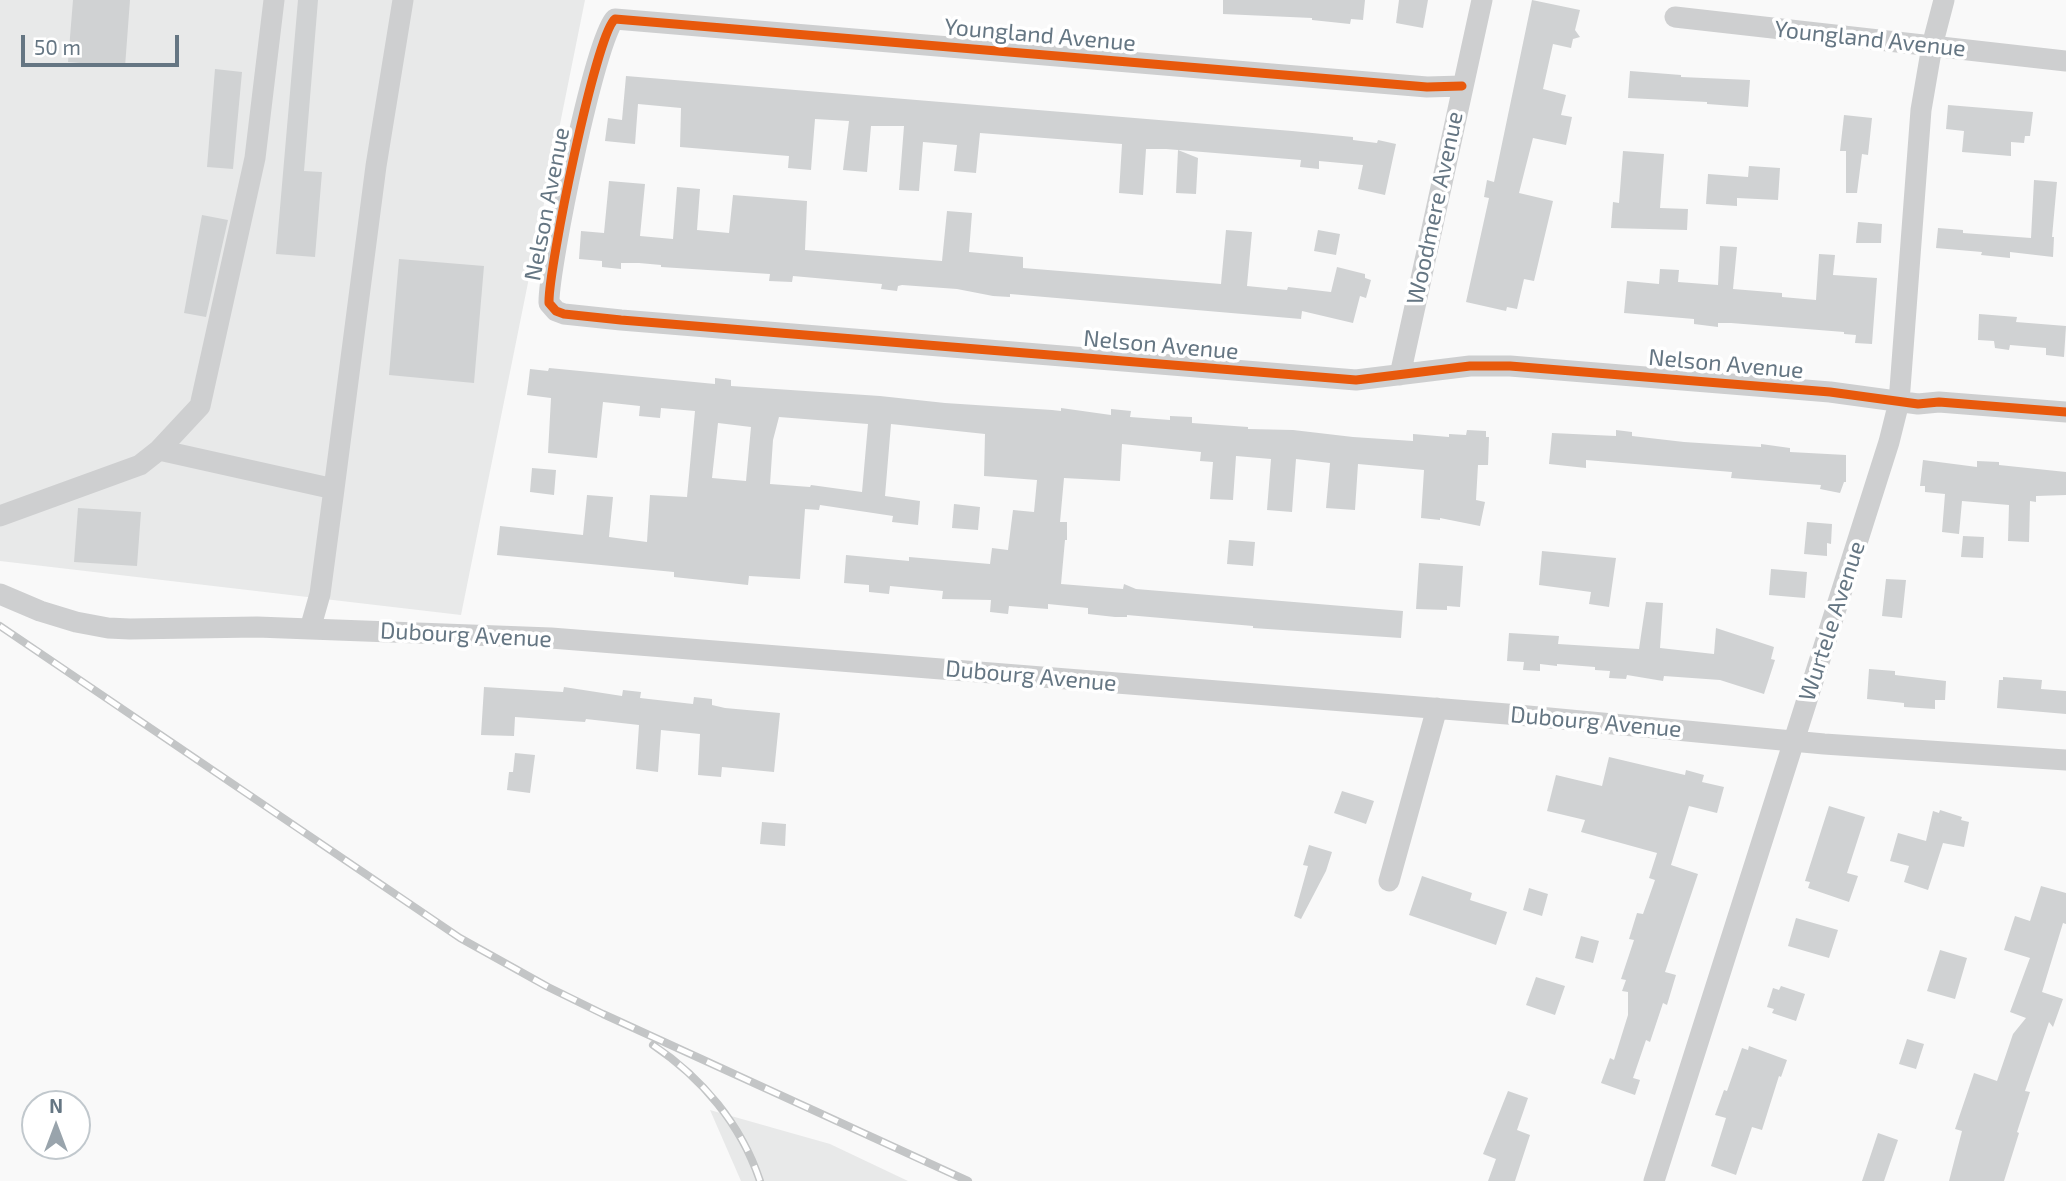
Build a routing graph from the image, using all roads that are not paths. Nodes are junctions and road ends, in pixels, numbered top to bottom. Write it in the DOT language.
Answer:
graph roads {
  1 [pos="274,0"];
  2 [pos="403,0"];
  3 [pos="1482,0"];
  4 [pos="1944,0"];
  5 [pos="1675,17"];
  6 [pos="615,19"];
  7 [pos="1932,46"];
  8 [pos="2066,61"];
  9 [pos="1462,86"];
  10 [pos="1400,375"];
  11 [pos="1899,402"];
  12 [pos="2066,412"];
  13 [pos="159,450"];
  14 [pos="334,489"];
  15 [pos="0,516"];
  16 [pos="0,594"];
  17 [pos="310,629"];
  18 [pos="1437,708"];
  19 [pos="1795,741"];
  20 [pos="2066,761"];
  21 [pos="1390,881"];
  22 [pos="1654,1181"];
  1 -- 13 [label="street"];
  2 -- 14 [label="street"];
  3 -- 9 [label="street, Woodmere Avenue"];
  4 -- 7 [label="street, Wurtele Avenue"];
  5 -- 7 [label="street, Youngland Avenue"];
  6 -- 9 [label="street, Youngland Avenue"];
  6 -- 10 [label="street, Nelson Avenue"];
  7 -- 8 [label="street, Youngland Avenue"];
  7 -- 11 [label="street, Wurtele Avenue"];
  9 -- 10 [label="street, Woodmere Avenue"];
  10 -- 11 [label="street, Nelson Avenue"];
  11 -- 12 [label="street, Nelson Avenue"];
  11 -- 19 [label="street, Wurtele Avenue"];
  13 -- 14 [label="street"];
  13 -- 15 [label="street"];
  14 -- 17 [label="street"];
  16 -- 17 [label="street, Dubourg Avenue"];
  17 -- 18 [label="street, Dubourg Avenue"];
  18 -- 19 [label="street, Dubourg Avenue"];
  18 -- 21 [label="street"];
  19 -- 20 [label="street, Dubourg Avenue"];
  19 -- 22 [label="street, Wurtele Avenue"];
}
